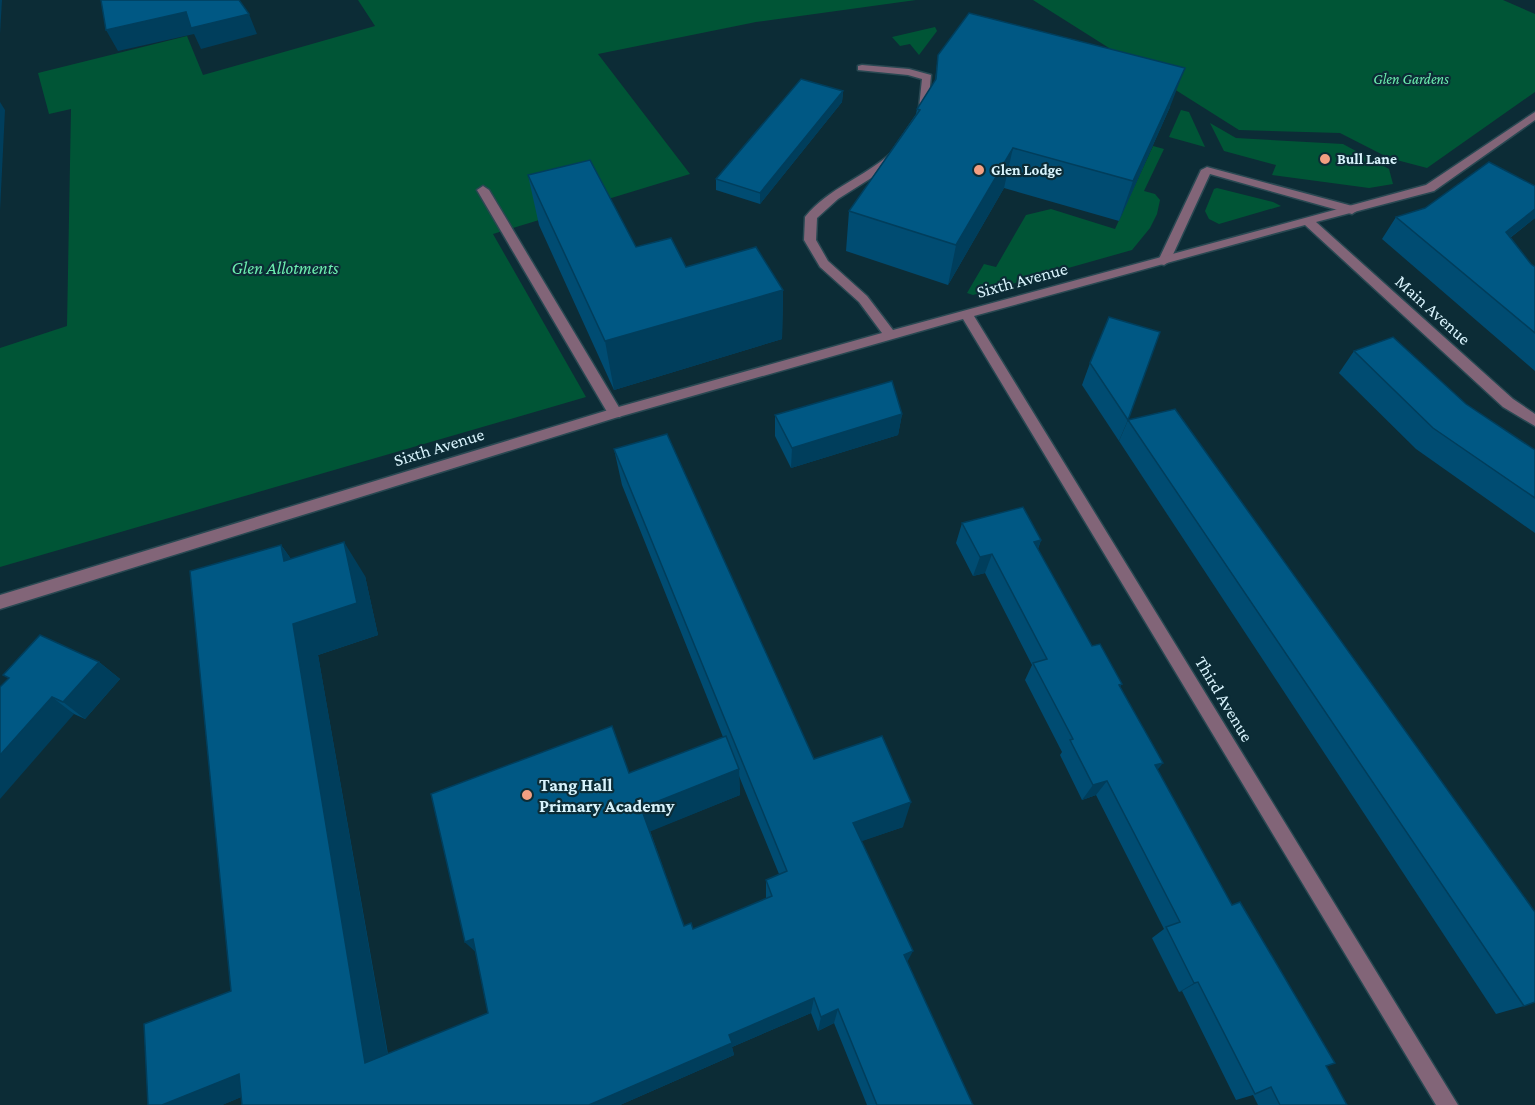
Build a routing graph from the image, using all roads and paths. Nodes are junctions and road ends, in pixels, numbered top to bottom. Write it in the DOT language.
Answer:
graph roads {
  1 [pos="862,68"];
  2 [pos="1535,115"];
  3 [pos="919,126"];
  4 [pos="900,151"];
  5 [pos="483,190"];
  6 [pos="1352,210"];
  7 [pos="1309,222"];
  8 [pos="1164,261"];
  9 [pos="966,314"];
  10 [pos="891,336"];
  11 [pos="615,413"];
  12 [pos="1535,421"];
  13 [pos="0,602"];
  14 [pos="1448,1105"];
  1 -- 3 [label="street"];
  2 -- 6 [label="street"];
  4 -- 10 [label="street"];
  5 -- 11 [label="street"];
  6 -- 7 [label="street"];
  6 -- 8 [label="street"];
  7 -- 8 [label="street, Sixth Avenue"];
  7 -- 12 [label="street, Main Avenue"];
  8 -- 9 [label="street, Sixth Avenue"];
  9 -- 10 [label="street, Sixth Avenue"];
  9 -- 14 [label="street, Third Avenue"];
  10 -- 11 [label="street, Sixth Avenue"];
  11 -- 13 [label="street, Sixth Avenue"];
}
